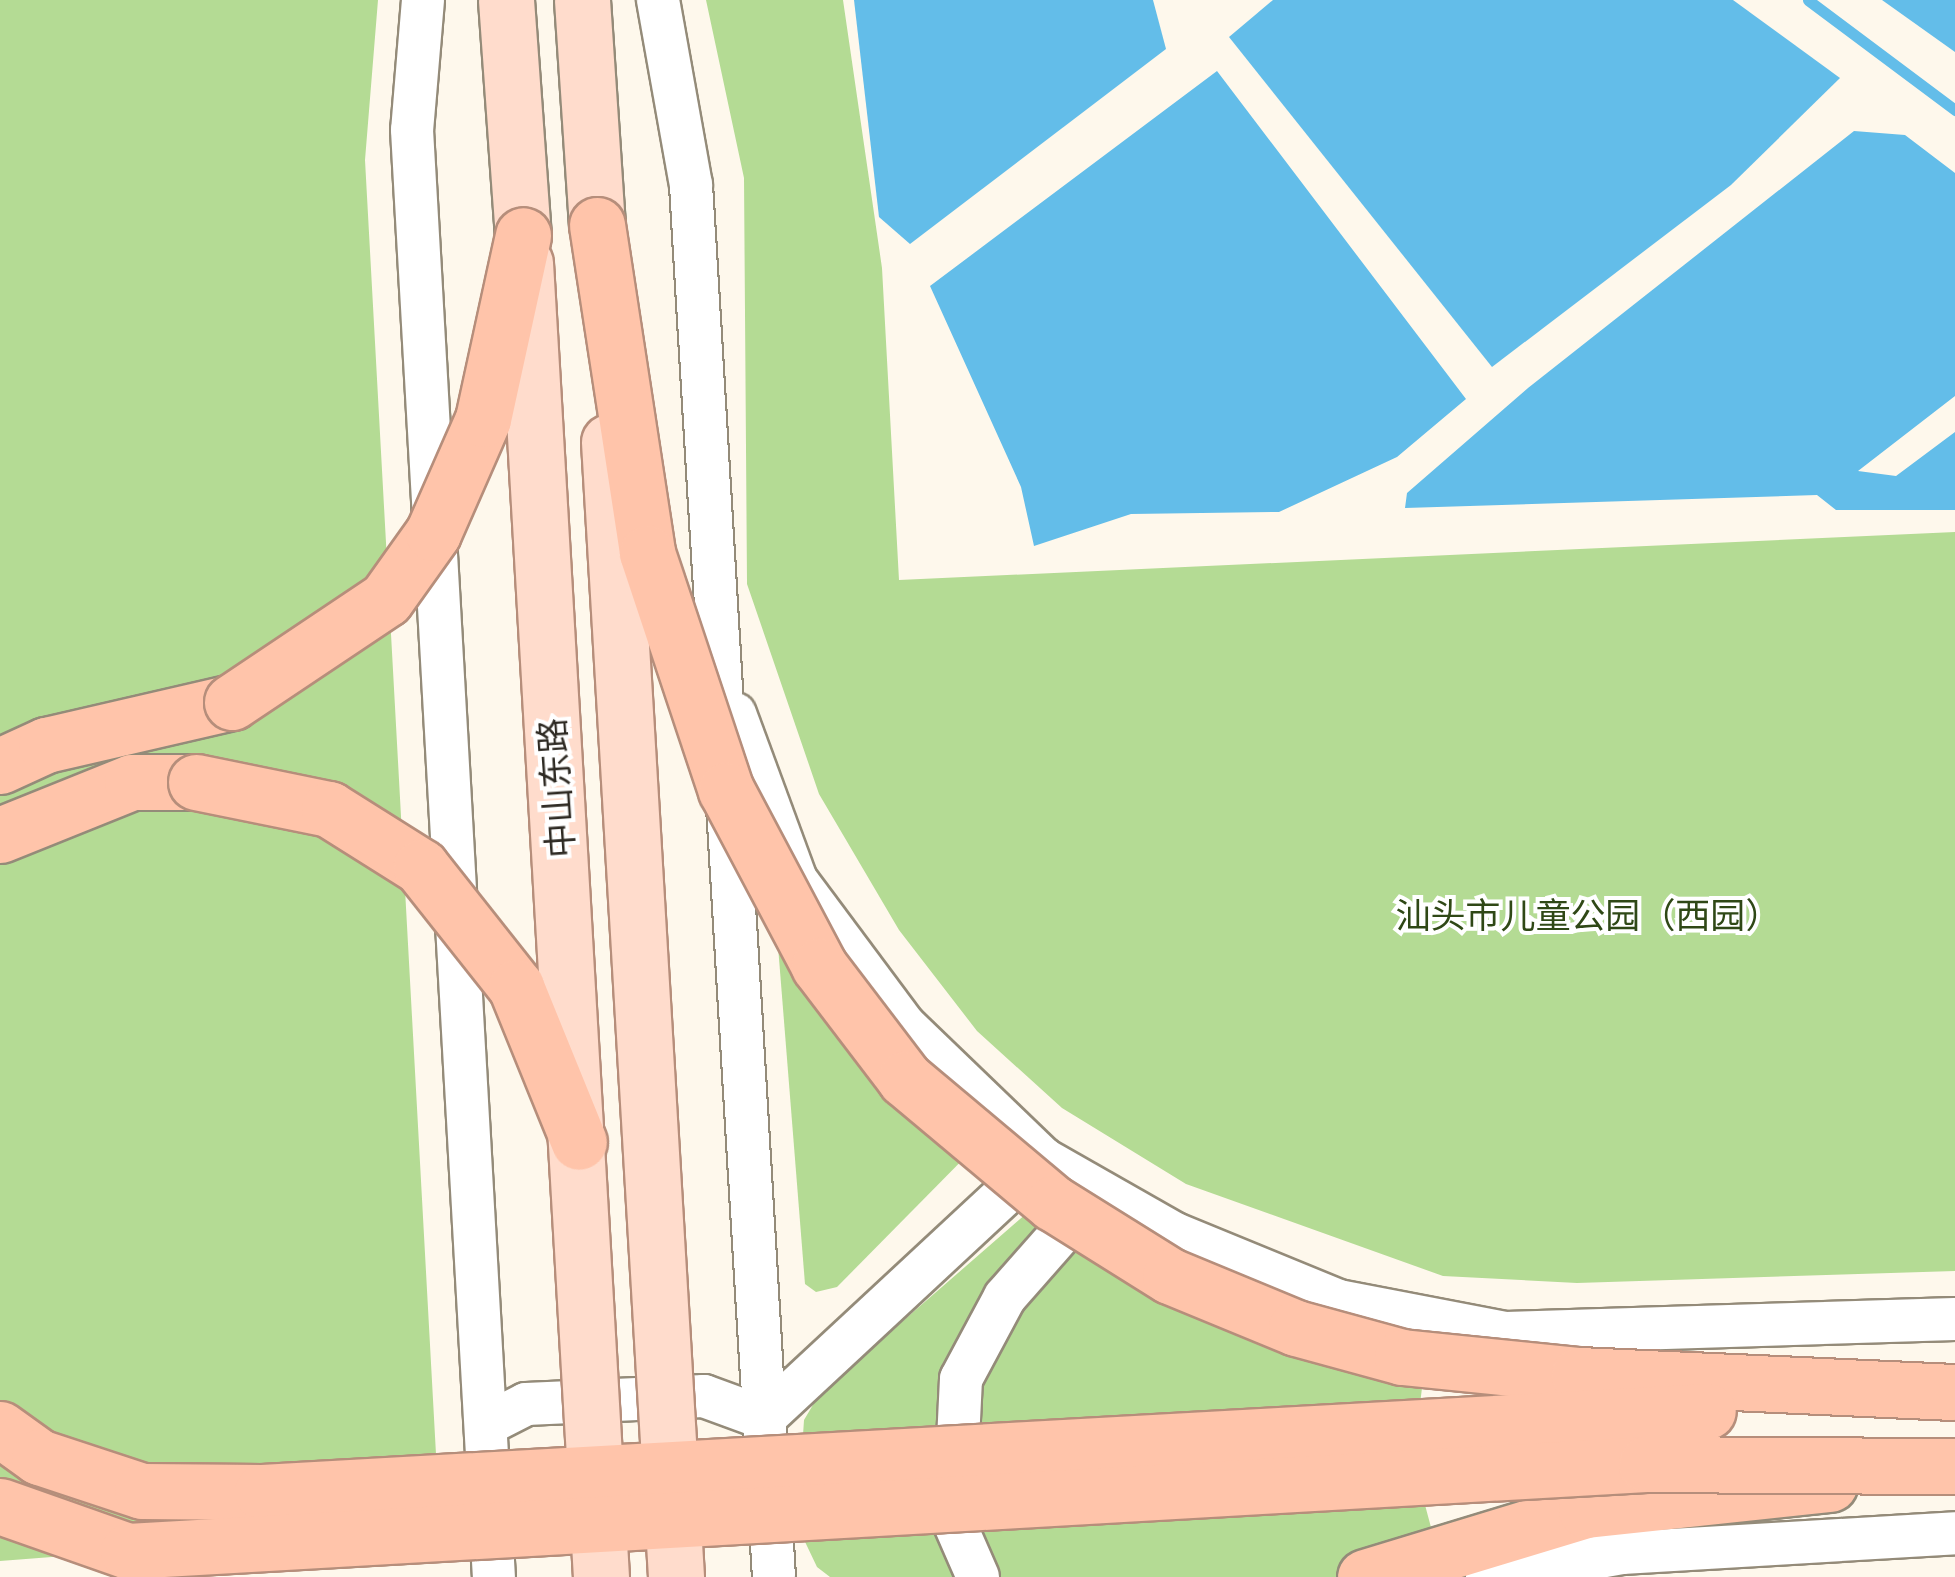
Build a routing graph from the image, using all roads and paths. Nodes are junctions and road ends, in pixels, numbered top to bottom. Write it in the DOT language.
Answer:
graph roads {
  1 [pos="424,0"];
  2 [pos="506,0"];
  3 [pos="582,0"];
  4 [pos="658,0"];
  5 [pos="597,226"];
  6 [pos="523,235"];
  7 [pos="720,671"];
  8 [pos="0,766"];
  9 [pos="0,836"];
  10 [pos="579,1142"];
  11 [pos="1043,1159"];
  12 [pos="1099,1191"];
  13 [pos="1955,1319"];
  14 [pos="1955,1394"];
  15 [pos="764,1418"];
  16 [pos="487,1424"];
  17 [pos="0,1429"];
  18 [pos="1955,1468"];
  19 [pos="0,1506"];
  20 [pos="1955,1533"];
  21 [pos="773,1575"];
  22 [pos="494,1577"];
  23 [pos="600,1577"];
  24 [pos="676,1577"];
  25 [pos="978,1577"];
  26 [pos="1365,1577"];
  27 [pos="1487,1577"];
  1 -- 16 [label="street"];
  2 -- 6 [label="main road, 中山东路"];
  3 -- 5 [label="main road, 中山东路"];
  4 -- 7 [label="street"];
  5 -- 14 [label="highway, bridge"];
  5 -- 24 [label="main road, 中山东路, bridge"];
  6 -- 8 [label="highway, bridge"];
  6 -- 10 [label="main road, 中山东路, bridge"];
  7 -- 11 [label="street"];
  7 -- 15 [label="street"];
  9 -- 10 [label="highway, bridge"];
  10 -- 23 [label="main road, 中山东路, bridge"];
  11 -- 12 [label="street"];
  11 -- 15 [label="street"];
  12 -- 13 [label="street"];
  12 -- 25 [label="street"];
  14 -- 17 [label="highway, bridge"];
  15 -- 16 [label="street"];
  15 -- 21 [label="street"];
  16 -- 22 [label="street"];
  18 -- 19 [label="highway, bridge"];
  18 -- 26 [label="highway, bridge"];
  20 -- 27 [label="street"];
}
